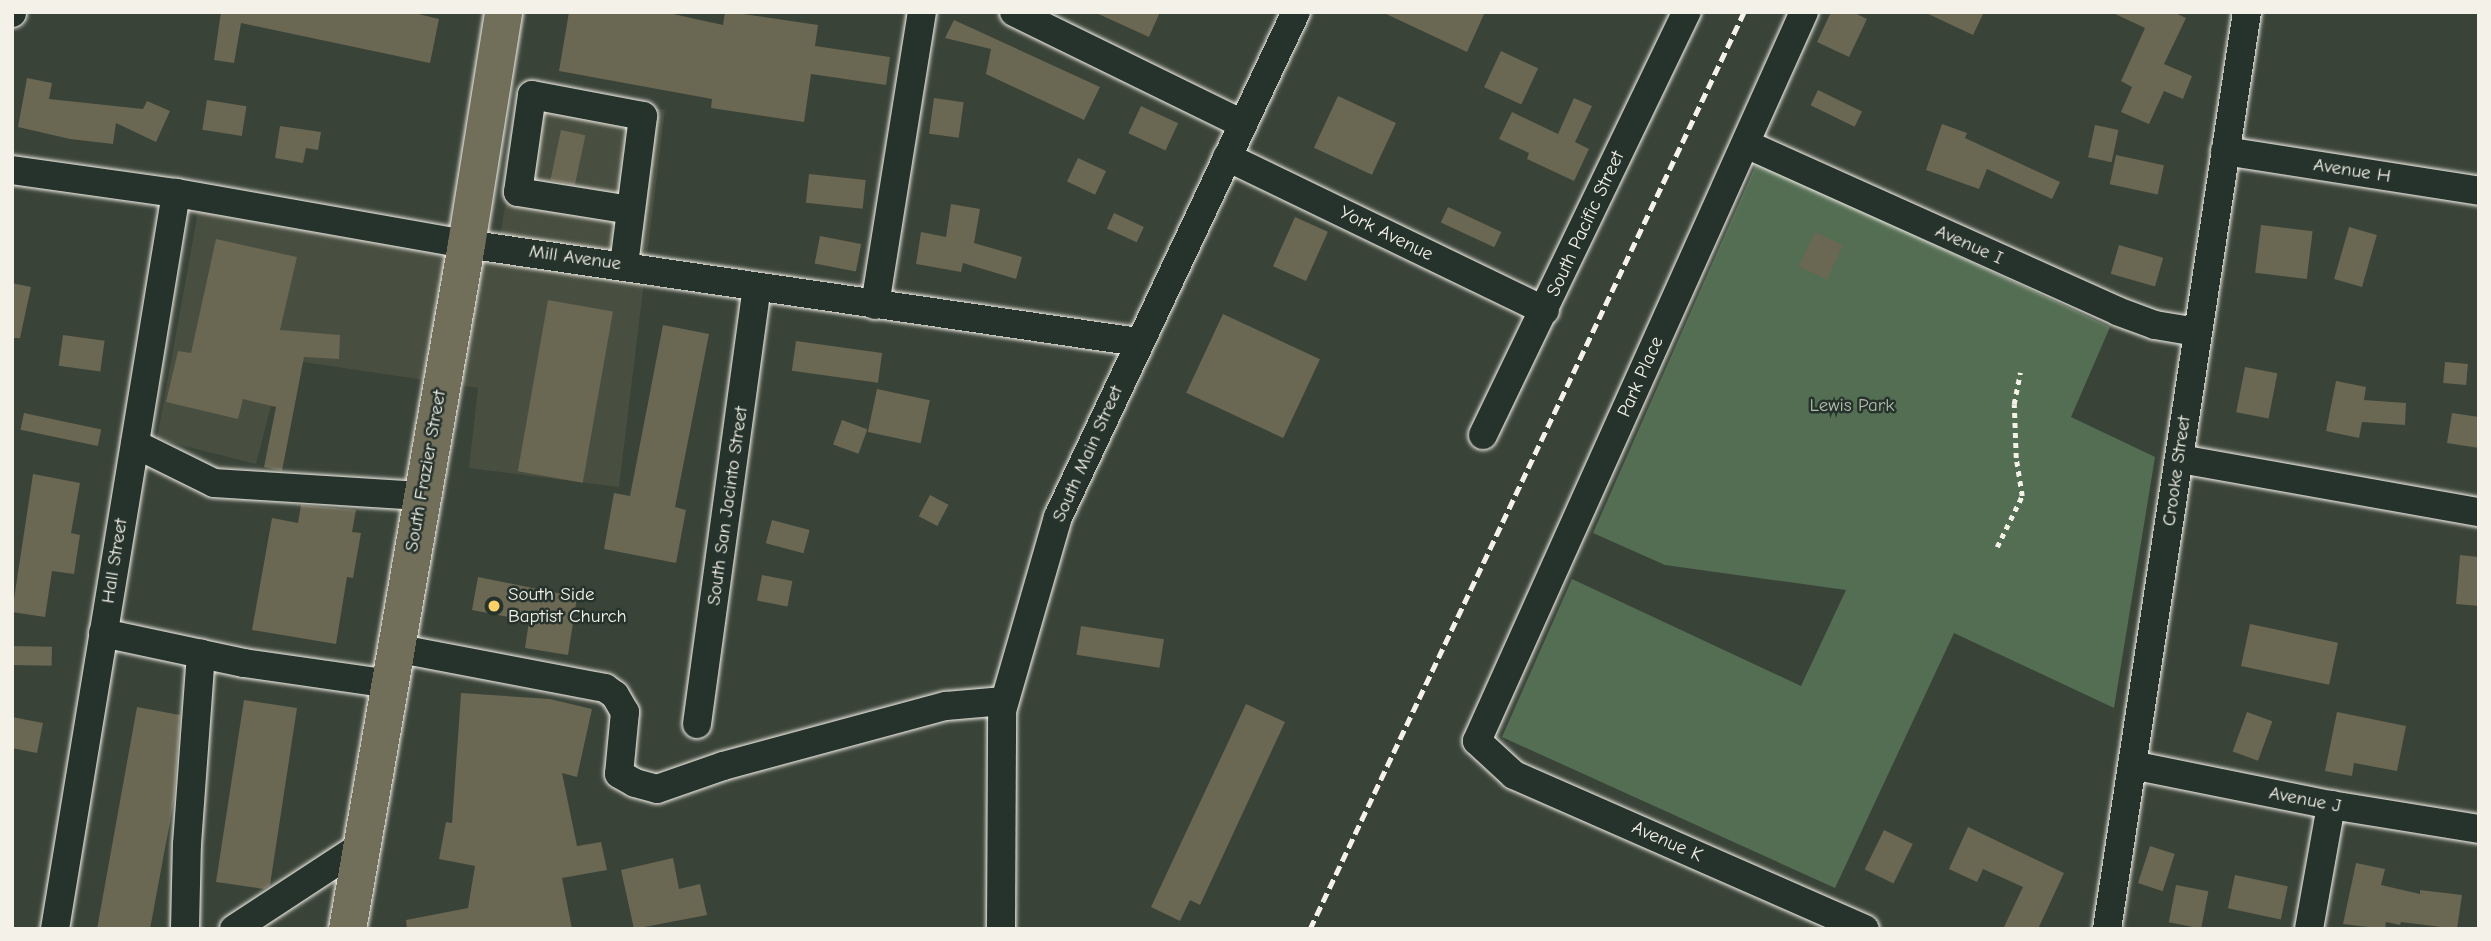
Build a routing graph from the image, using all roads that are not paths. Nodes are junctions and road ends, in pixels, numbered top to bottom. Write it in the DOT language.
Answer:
graph roads {
  1 [pos="503,12"];
  2 [pos="922,12"];
  3 [pos="1014,12"];
  4 [pos="1296,12"];
  5 [pos="1687,12"];
  6 [pos="1804,12"];
  7 [pos="2247,12"];
  8 [pos="491,87"];
  9 [pos="532,95"];
  10 [pos="1243,124"];
  11 [pos="1746,144"];
  12 [pos="2225,151"];
  13 [pos="1227,157"];
  14 [pos="12,170"];
  15 [pos="2479,191"];
  16 [pos="176,192"];
  17 [pos="631,210"];
  18 [pos="466,244"];
  19 [pos="624,265"];
  20 [pos="757,287"];
  21 [pos="875,305"];
  22 [pos="1545,310"];
  23 [pos="2197,332"];
  24 [pos="1138,342"];
  25 [pos="1483,435"];
  26 [pos="135,444"];
  27 [pos="2180,459"];
  28 [pos="421,496"];
  29 [pos="2479,512"];
  30 [pos="103,633"];
  31 [pos="395,648"];
  32 [pos="201,654"];
  33 [pos="389,684"];
  34 [pos="1004,701"];
  35 [pos="698,724"];
  36 [pos="1477,741"];
  37 [pos="2132,765"];
  38 [pos="2331,805"];
  39 [pos="2479,829"];
  40 [pos="361,846"];
  41 [pos="55,929"];
  42 [pos="185,929"];
  43 [pos="234,929"];
  44 [pos="347,929"];
  45 [pos="1001,929"];
  46 [pos="1866,929"];
  47 [pos="2107,929"];
  48 [pos="2309,929"];
  1 -- 8 [label="main road, South Frazier Street"];
  2 -- 21 [label="street"];
  3 -- 10 [label="street"];
  4 -- 10 [label="street, South Main Street"];
  5 -- 22 [label="street, South Pacific Street"];
  6 -- 11 [label="street, Park Place"];
  7 -- 12 [label="street, Crooke Street"];
  8 -- 9 [label="street"];
  8 -- 18 [label="main road, South Frazier Street"];
  9 -- 17 [label="street"];
  9 -- 17 [label="street"];
  10 -- 13 [label="street, South Main Street"];
  11 -- 23 [label="street, Avenue I"];
  11 -- 36 [label="street, Park Place"];
  12 -- 15 [label="street, Avenue H"];
  12 -- 23 [label="street, Crooke Street"];
  13 -- 22 [label="street, York Avenue"];
  13 -- 24 [label="street, South Main Street"];
  14 -- 16 [label="street, Mill Avenue"];
  16 -- 18 [label="street, Mill Avenue"];
  16 -- 26 [label="street, Hall Street"];
  17 -- 19 [label="street"];
  18 -- 19 [label="street, Mill Avenue"];
  18 -- 28 [label="main road, South Frazier Street"];
  19 -- 20 [label="street, Mill Avenue"];
  20 -- 21 [label="street, Mill Avenue"];
  20 -- 35 [label="street, South San Jacinto Street"];
  21 -- 24 [label="street, Mill Avenue"];
  22 -- 25 [label="street, South Pacific Street"];
  23 -- 27 [label="street, Crooke Street"];
  24 -- 34 [label="street, South Main Street"];
  26 -- 28 [label="street"];
  26 -- 30 [label="street, Hall Street"];
  27 -- 29 [label="street"];
  27 -- 37 [label="street, Crooke Street"];
  28 -- 31 [label="main road, South Frazier Street"];
  30 -- 32 [label="street"];
  30 -- 41 [label="street, Hall Street"];
  31 -- 33 [label="main road, South Frazier Street"];
  31 -- 34 [label="street"];
  32 -- 33 [label="street"];
  32 -- 42 [label="street"];
  33 -- 40 [label="main road, South Frazier Street"];
  34 -- 45 [label="street, South Main Street"];
  36 -- 46 [label="street, Avenue K"];
  37 -- 38 [label="street, Avenue J"];
  37 -- 47 [label="street, Crooke Street"];
  38 -- 39 [label="street, Avenue J"];
  38 -- 48 [label="street"];
  40 -- 43 [label="street"];
  40 -- 44 [label="main road, South Frazier Street"];
}
